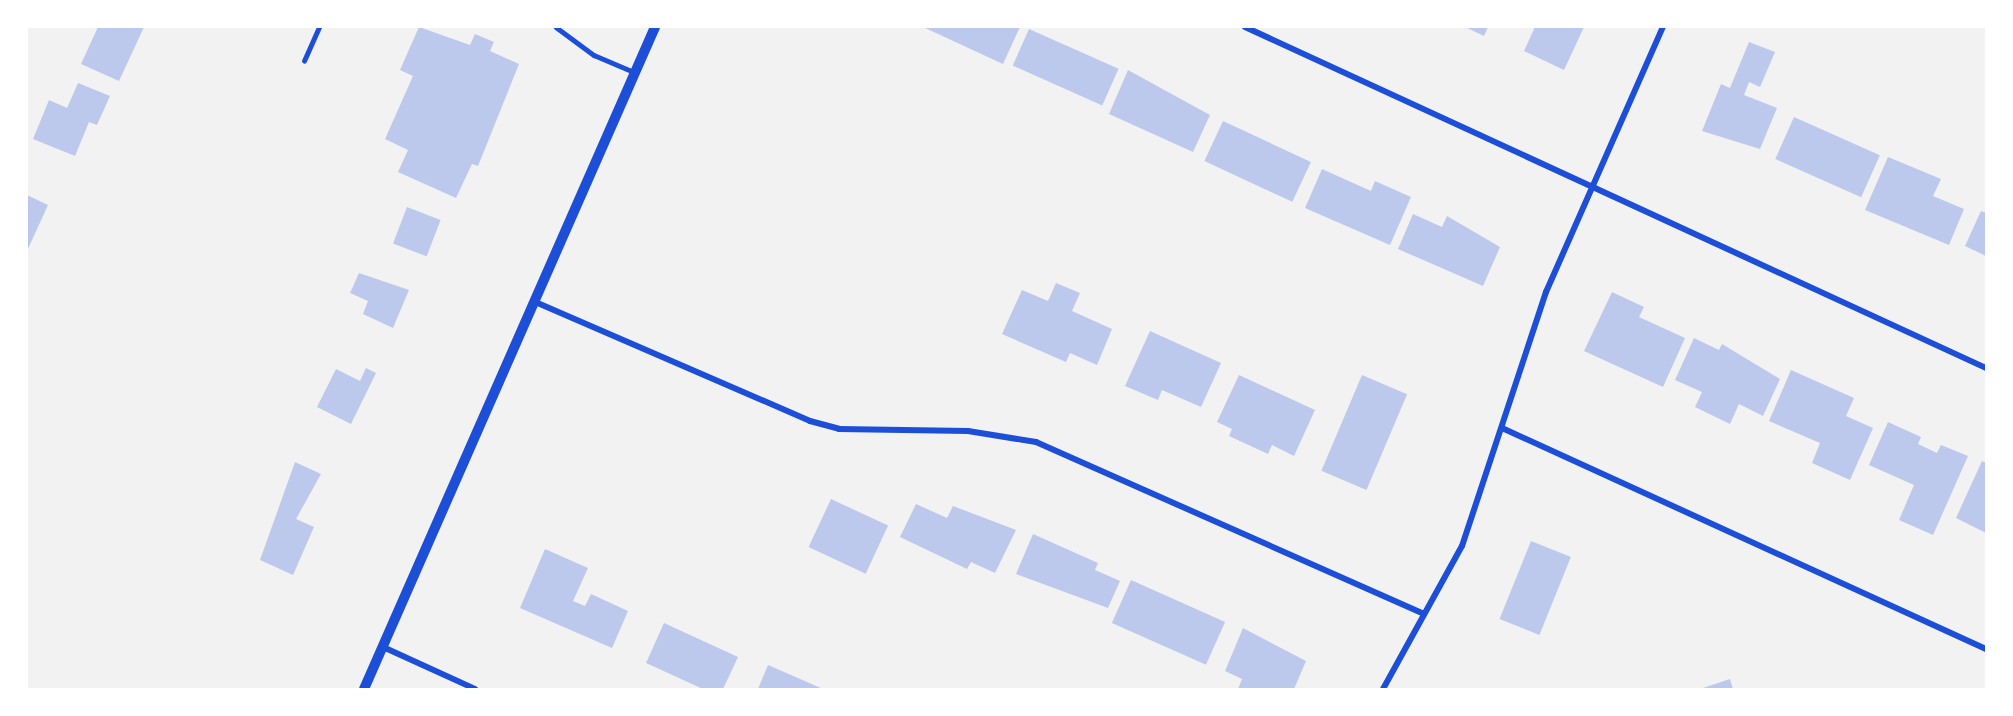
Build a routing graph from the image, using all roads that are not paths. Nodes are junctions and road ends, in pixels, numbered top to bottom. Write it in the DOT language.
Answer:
graph roads {
  1 [pos="319,27"];
  2 [pos="556,27"];
  3 [pos="654,27"];
  4 [pos="1245,27"];
  5 [pos="1663,27"];
  6 [pos="304,61"];
  7 [pos="634,72"];
  8 [pos="1593,183"];
  9 [pos="533,301"];
  10 [pos="1986,368"];
  11 [pos="1502,428"];
  12 [pos="1424,614"];
  13 [pos="382,647"];
  14 [pos="1986,649"];
  15 [pos="364,689"];
  16 [pos="475,689"];
  17 [pos="1383,689"];
  1 -- 6 [label="lane"];
  2 -- 7 [label="lane"];
  3 -- 7 [label="street"];
  4 -- 8 [label="street"];
  5 -- 8 [label="street"];
  7 -- 9 [label="street"];
  8 -- 10 [label="street"];
  8 -- 11 [label="street"];
  9 -- 12 [label="street"];
  9 -- 13 [label="street"];
  11 -- 12 [label="street"];
  11 -- 14 [label="street"];
  12 -- 17 [label="street"];
  13 -- 15 [label="street"];
  13 -- 16 [label="street"];
}
